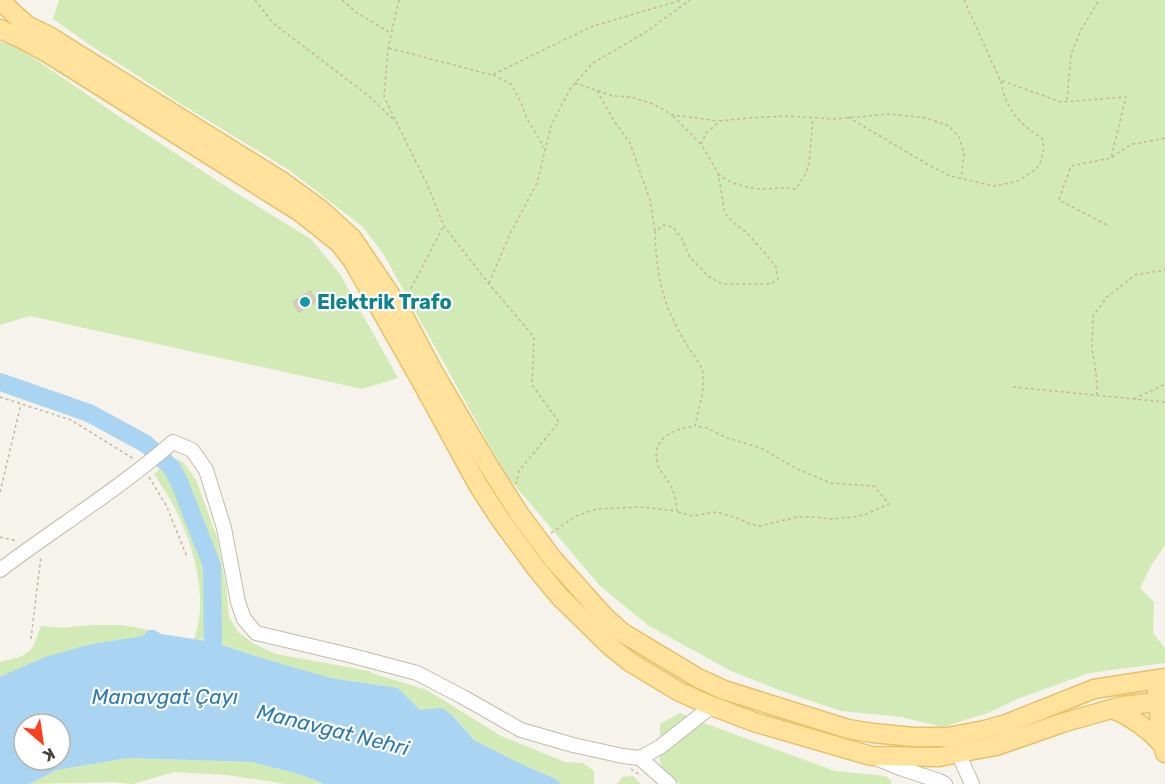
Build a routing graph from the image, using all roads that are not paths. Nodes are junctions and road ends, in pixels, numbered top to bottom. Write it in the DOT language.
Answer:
graph roads {
  1 [pos="1,0"];
  2 [pos="0,29"];
  3 [pos="0,570"];
  4 [pos="1162,679"];
  5 [pos="1161,701"];
  6 [pos="712,706"];
  7 [pos="1113,708"];
  8 [pos="947,737"];
  9 [pos="1165,750"];
  10 [pos="958,753"];
  11 [pos="871,756"];
  12 [pos="640,758"];
  13 [pos="669,784"];
  14 [pos="945,784"];
  15 [pos="972,784"];
  1 -- 8 [label="main road"];
  2 -- 6 [label="main road"];
  3 -- 12 [label="street"];
  4 -- 5 [label="main road"];
  4 -- 8 [label="main road"];
  5 -- 7 [label="main road"];
  5 -- 9 [label="main road"];
  6 -- 11 [label="main road"];
  6 -- 12 [label="street"];
  7 -- 9 [label="main road"];
  7 -- 10 [label="main road"];
  8 -- 10 [label="street"];
  10 -- 11 [label="main road"];
  10 -- 15 [label="street"];
  11 -- 14 [label="street"];
  12 -- 13 [label="street"];
}
